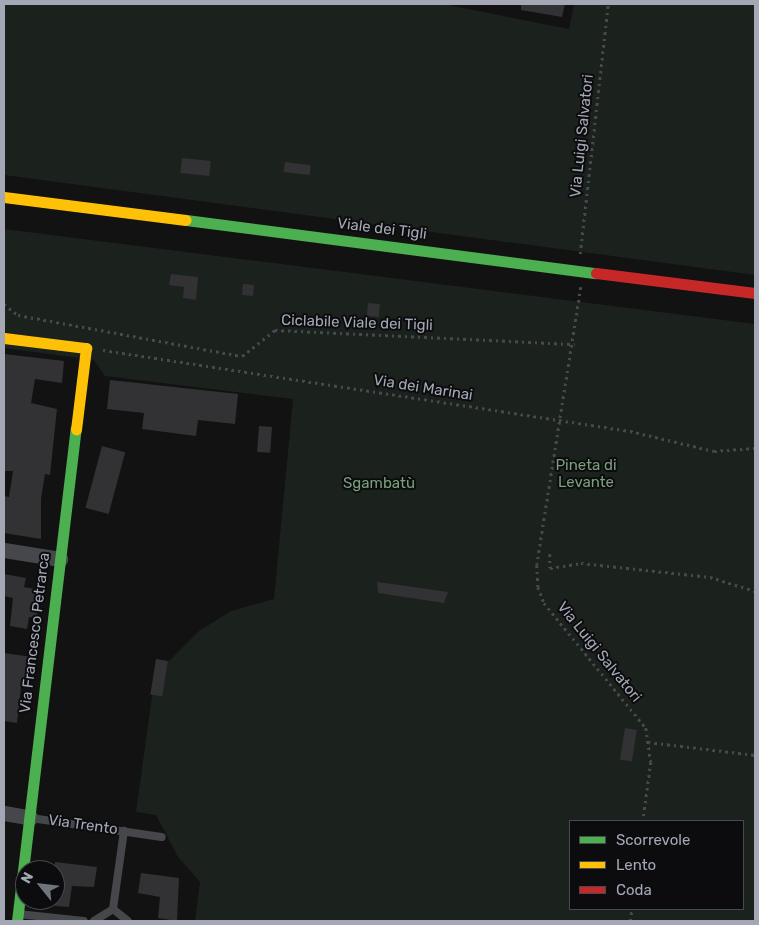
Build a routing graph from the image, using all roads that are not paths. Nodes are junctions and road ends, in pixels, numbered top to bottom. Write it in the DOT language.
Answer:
graph roads {
  1 [pos="4,197"];
  2 [pos="755,293"];
  3 [pos="4,338"];
  4 [pos="4,550"];
  5 [pos="60,559"];
  6 [pos="4,813"];
  7 [pos="31,818"];
  8 [pos="124,831"];
  9 [pos="162,837"];
  10 [pos="113,909"];
  11 [pos="18,918"];
  12 [pos="84,921"];
  13 [pos="94,921"];
  14 [pos="128,921"];
  1 -- 2 [label="street, Viale dei Tigli"];
  3 -- 5 [label="street, Via Francesco Petrarca"];
  4 -- 5 [label="street"];
  5 -- 7 [label="street, Via Francesco Petrarca"];
  6 -- 7 [label="street, Via Trento"];
  7 -- 8 [label="lane, Via Trento"];
  7 -- 11 [label="street, Via Francesco Petrarca"];
  8 -- 9 [label="lane, Via Trento"];
  8 -- 10 [label="lane"];
  10 -- 13 [label="lane"];
  10 -- 14 [label="lane"];
  11 -- 12 [label="lane"];
}
